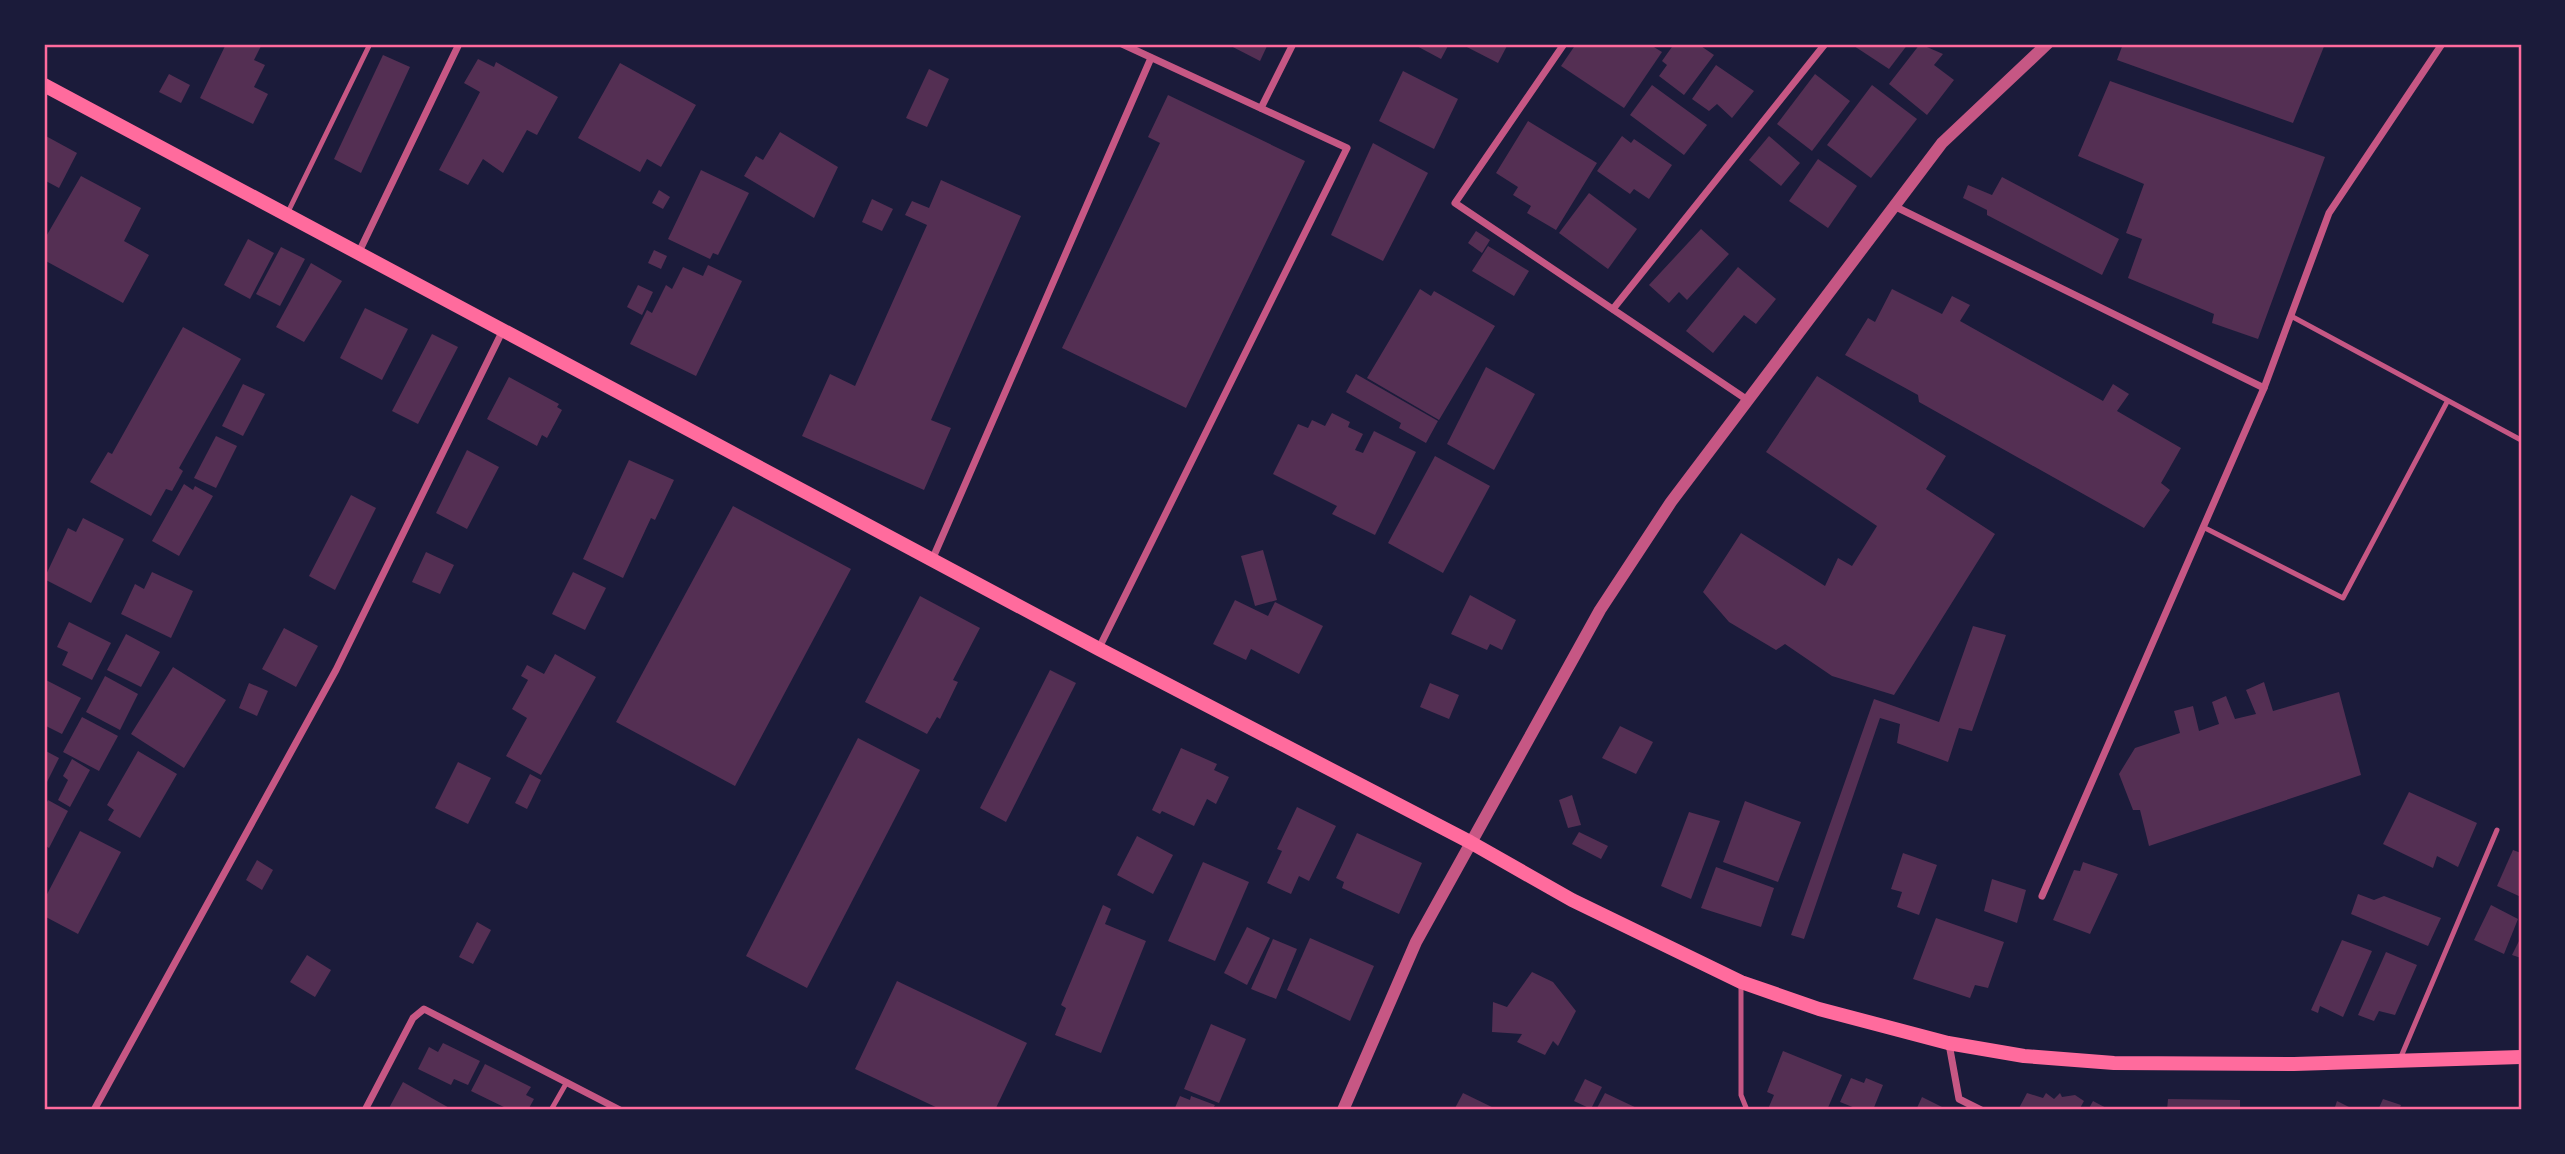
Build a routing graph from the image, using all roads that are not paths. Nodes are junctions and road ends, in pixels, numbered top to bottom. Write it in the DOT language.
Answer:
graph roads {
  1 [pos="370,44"];
  2 [pos="459,44"];
  3 [pos="1122,44"];
  4 [pos="1293,44"];
  5 [pos="1564,44"];
  6 [pos="1825,44"];
  7 [pos="2047,44"];
  8 [pos="2442,44"];
  9 [pos="1150,58"];
  10 [pos="44,85"];
  11 [pos="1261,108"];
  12 [pos="1892,205"];
  13 [pos="286,216"];
  14 [pos="358,255"];
  15 [pos="1613,309"];
  16 [pos="2291,316"];
  17 [pos="503,330"];
  18 [pos="2264,388"];
  19 [pos="1746,399"];
  20 [pos="2447,402"];
  21 [pos="2521,440"];
  22 [pos="2203,527"];
  23 [pos="932,560"];
  24 [pos="1099,649"];
  25 [pos="2497,830"];
  26 [pos="1470,842"];
  27 [pos="2042,896"];
  28 [pos="1741,982"];
  29 [pos="1948,1044"];
  30 [pos="2521,1057"];
  31 [pos="2399,1061"];
  32 [pos="567,1082"];
  33 [pos="94,1110"];
  34 [pos="365,1110"];
  35 [pos="551,1110"];
  36 [pos="620,1110"];
  37 [pos="1343,1110"];
  38 [pos="1747,1110"];
  39 [pos="1981,1110"];
  1 -- 13 [label="lane"];
  2 -- 14 [label="street"];
  3 -- 9 [label="street"];
  4 -- 11 [label="street"];
  5 -- 15 [label="street"];
  6 -- 15 [label="street"];
  7 -- 12 [label="street"];
  8 -- 16 [label="street"];
  9 -- 11 [label="street"];
  9 -- 23 [label="street"];
  10 -- 13 [label="main road"];
  11 -- 24 [label="street"];
  12 -- 18 [label="street"];
  12 -- 19 [label="street"];
  13 -- 14 [label="main road"];
  14 -- 17 [label="main road"];
  15 -- 19 [label="street"];
  16 -- 18 [label="street"];
  16 -- 20 [label="lane"];
  17 -- 23 [label="main road"];
  17 -- 33 [label="street"];
  18 -- 22 [label="street"];
  19 -- 26 [label="street"];
  20 -- 21 [label="lane"];
  20 -- 22 [label="lane"];
  22 -- 27 [label="street"];
  23 -- 24 [label="main road"];
  24 -- 26 [label="main road"];
  25 -- 31 [label="lane"];
  26 -- 28 [label="main road"];
  26 -- 37 [label="street"];
  28 -- 29 [label="main road"];
  28 -- 38 [label="lane"];
  29 -- 31 [label="main road"];
  29 -- 39 [label="street"];
  30 -- 31 [label="main road"];
  32 -- 34 [label="street"];
  32 -- 35 [label="lane"];
  32 -- 36 [label="street"];
}
